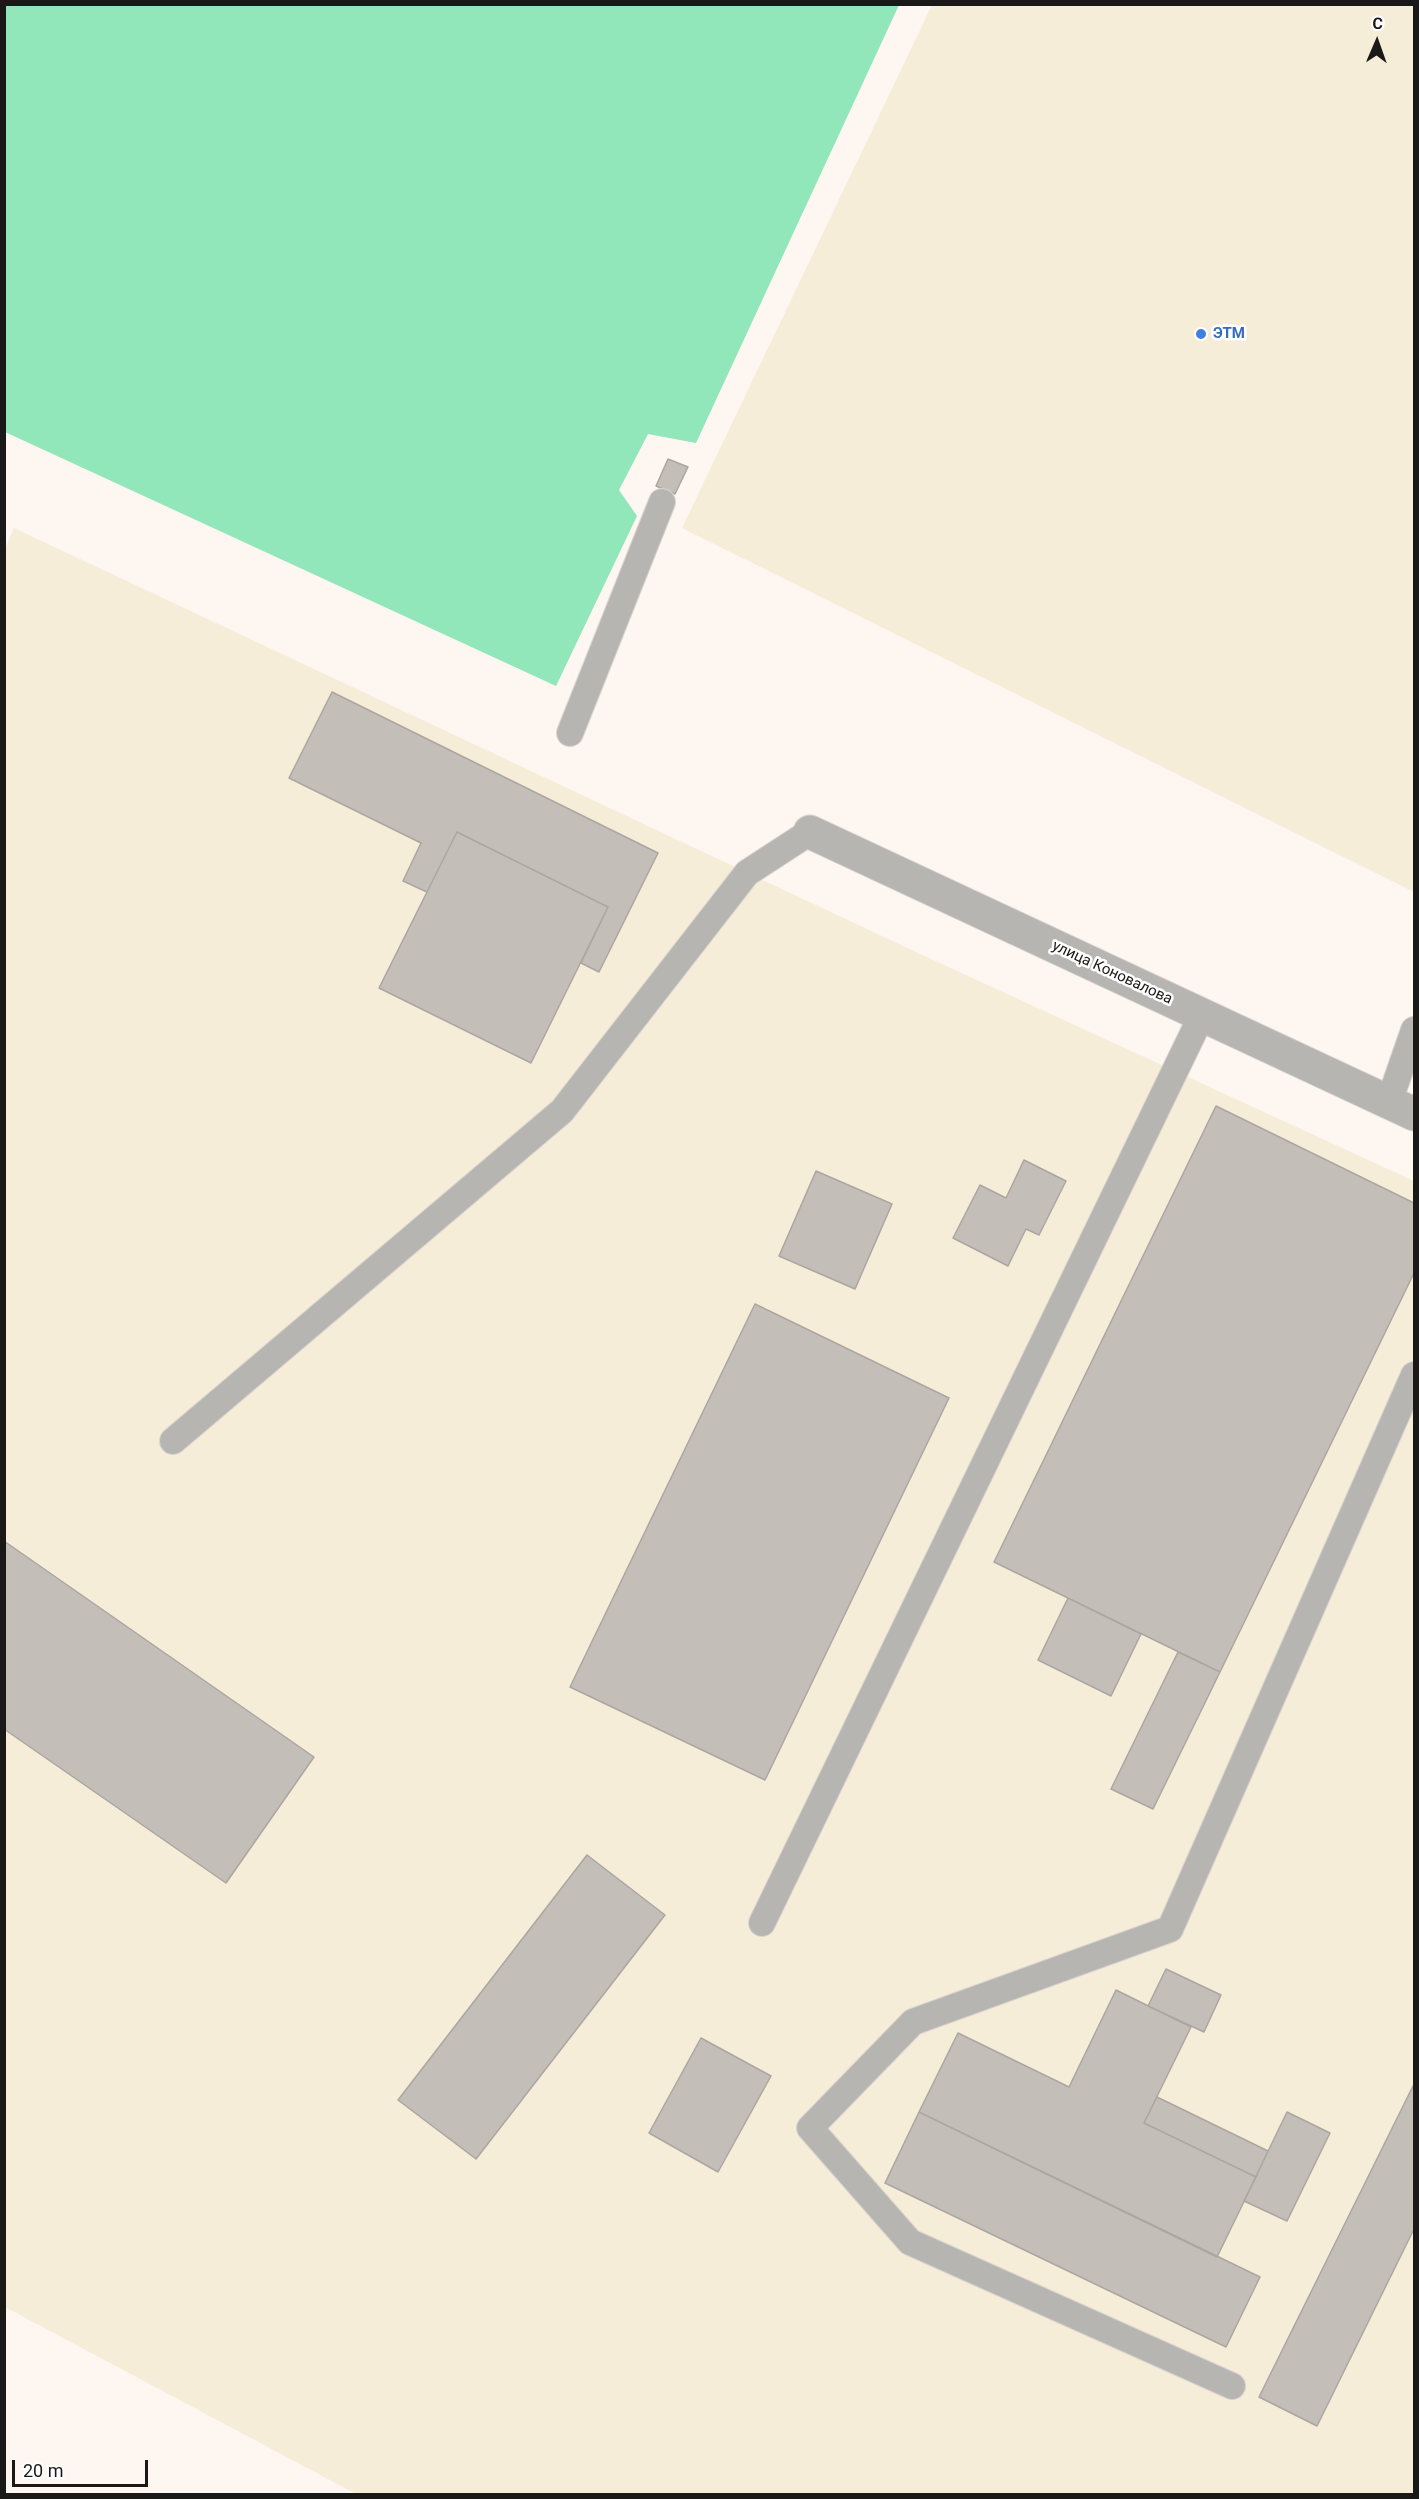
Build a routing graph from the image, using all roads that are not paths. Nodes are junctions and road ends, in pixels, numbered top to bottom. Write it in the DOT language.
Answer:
graph roads {
  1 [pos="662,502"];
  2 [pos="570,733"];
  3 [pos="810,832"];
  4 [pos="1202,1015"];
  5 [pos="1414,1030"];
  6 [pos="1402,1108"];
  7 [pos="1414,1375"];
  8 [pos="173,1441"];
  9 [pos="762,1923"];
  10 [pos="1232,2386"];
  1 -- 2 [label="lane"];
  3 -- 4 [label="street, улица Коновалова"];
  3 -- 8 [label="lane"];
  4 -- 6 [label="street, улица Коновалова"];
  4 -- 9 [label="lane"];
  5 -- 6 [label="lane"];
  7 -- 10 [label="lane"];
}
